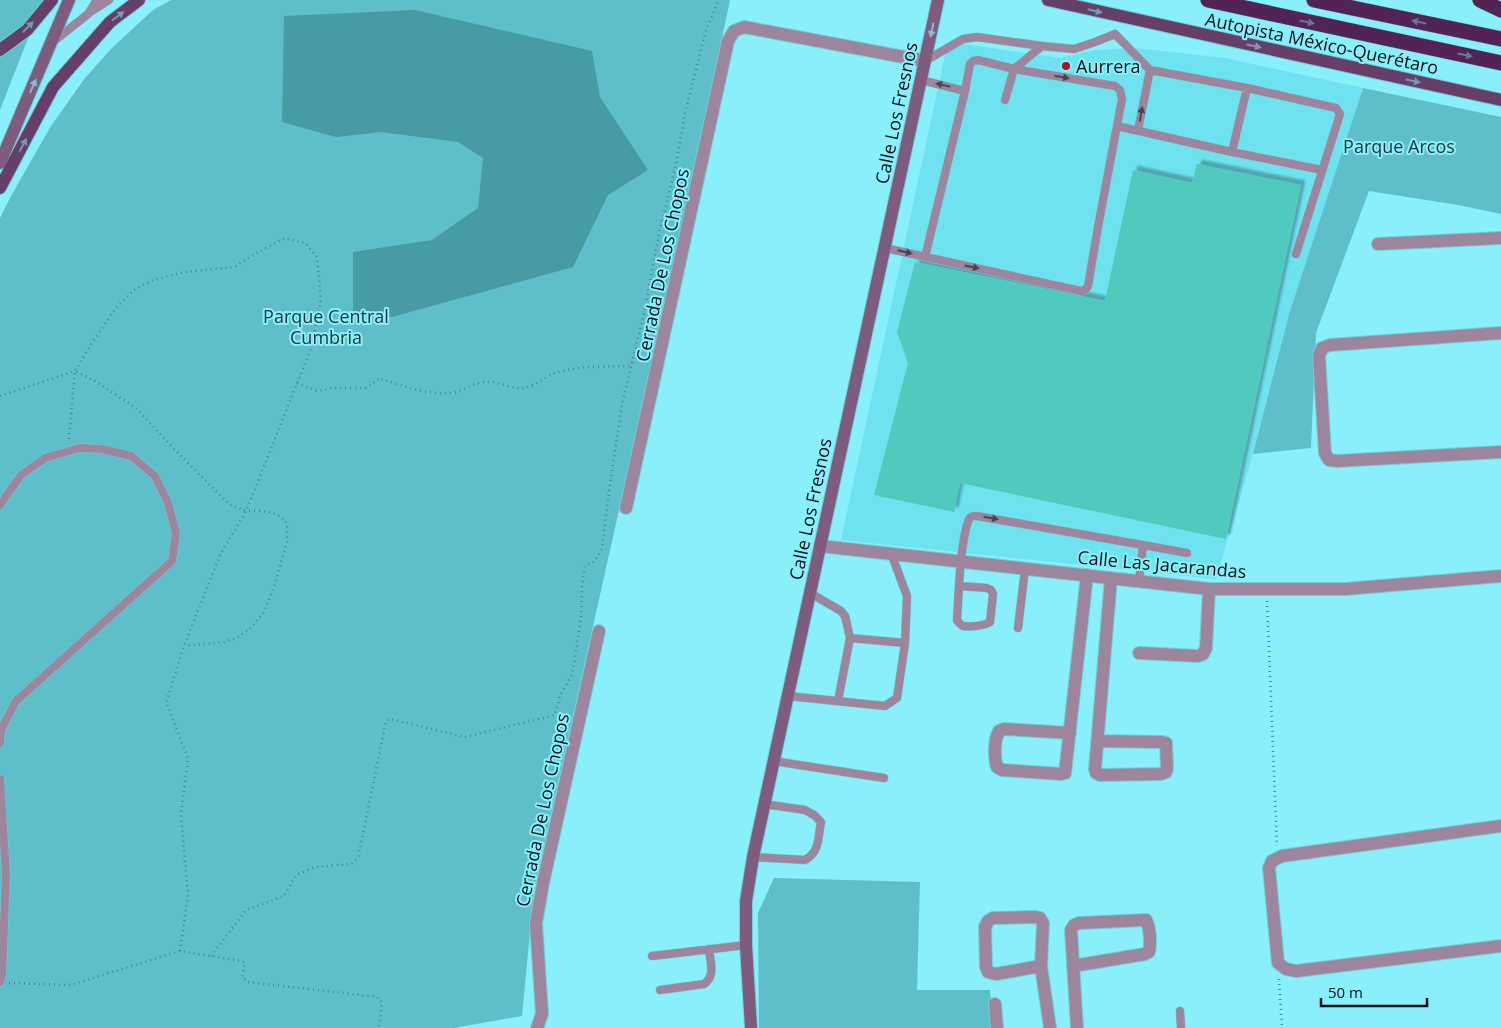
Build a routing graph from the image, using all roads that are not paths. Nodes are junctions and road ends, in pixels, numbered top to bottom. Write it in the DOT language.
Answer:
graph roads {
  1 [pos="52,0"];
  2 [pos="69,0"];
  3 [pos="97,0"];
  4 [pos="109,0"];
  5 [pos="139,0"];
  6 [pos="938,0"];
  7 [pos="1048,0"];
  8 [pos="1208,0"];
  9 [pos="1314,0"];
  10 [pos="1480,0"];
  11 [pos="1501,10"];
  12 [pos="88,14"];
  13 [pos="1118,16"];
  14 [pos="1115,34"];
  15 [pos="1501,38"];
  16 [pos="50,44"];
  17 [pos="1042,46"];
  18 [pos="0,50"];
  19 [pos="925,61"];
  20 [pos="1501,63"];
  21 [pos="1014,69"];
  22 [pos="1150,70"];
  23 [pos="921,80"];
  24 [pos="1247,88"];
  25 [pos="965,91"];
  26 [pos="1005,100"];
  27 [pos="1501,100"];
  28 [pos="1117,126"];
  29 [pos="1138,130"];
  30 [pos="1232,152"];
  31 [pos="0,163"];
  32 [pos="1322,170"];
  33 [pos="0,188"];
  34 [pos="1501,238"];
  35 [pos="1378,244"];
  36 [pos="885,248"];
  37 [pos="1296,254"];
  38 [pos="925,257"];
  39 [pos="1501,333"];
  40 [pos="1501,452"];
  41 [pos="0,505"];
  42 [pos="626,508"];
  43 [pos="1143,545"];
  44 [pos="820,546"];
  45 [pos="1187,552"];
  46 [pos="891,553"];
  47 [pos="960,561"];
  48 [pos="1024,569"];
  49 [pos="1087,575"];
  50 [pos="1501,576"];
  51 [pos="1111,578"];
  52 [pos="1139,581"];
  53 [pos="959,586"];
  54 [pos="1210,589"];
  55 [pos="810,594"];
  56 [pos="1018,628"];
  57 [pos="599,631"];
  58 [pos="850,638"];
  59 [pos="905,643"];
  60 [pos="1139,653"];
  61 [pos="788,696"];
  62 [pos="838,702"];
  63 [pos="1070,733"];
  64 [pos="1098,741"];
  65 [pos="0,743"];
  66 [pos="773,761"];
  67 [pos="884,778"];
  68 [pos="0,779"];
  69 [pos="764,804"];
  70 [pos="1501,826"];
  71 [pos="753,857"];
  72 [pos="746,945"];
  73 [pos="1501,946"];
  74 [pos="709,949"];
  75 [pos="652,956"];
  76 [pos="1041,966"];
  77 [pos="1073,966"];
  78 [pos="0,983"];
  79 [pos="660,990"];
  80 [pos="995,1004"];
  81 [pos="1180,1011"];
  82 [pos="536,1028"];
  83 [pos="750,1028"];
  84 [pos="997,1028"];
  85 [pos="1050,1028"];
  86 [pos="1077,1028"];
  87 [pos="1181,1028"];
  18 -- 1 [label="main road, one-way"];
  2 -- 16 [label="street"];
  3 -- 12 [label="lane"];
  4 -- 12 [label="lane"];
  33 -- 5 [label="main road, one-way"];
  6 -- 19 [label="street, Calle Los Fresnos, one-way"];
  7 -- 13 [label="main road, Autopista México-Querétaro, one-way"];
  8 -- 20 [label="highway, one-way"];
  15 -- 9 [label="highway, one-way"];
  10 -- 11 [label="highway"];
  12 -- 16 [label="lane"];
  13 -- 14 [label="lane"];
  13 -- 27 [label="main road, Autopista México-Querétaro, one-way"];
  14 -- 17 [label="lane"];
  14 -- 22 [label="lane"];
  31 -- 16 [label="street, one-way"];
  17 -- 19 [label="lane"];
  17 -- 21 [label="lane"];
  19 -- 23 [label="street, Calle Los Fresnos"];
  19 -- 42 [label="street, Cerrada De Los Chopos"];
  21 -- 25 [label="lane"];
  21 -- 26 [label="lane"];
  21 -- 28 [label="lane, one-way"];
  22 -- 24 [label="lane"];
  29 -- 22 [label="lane, one-way"];
  25 -- 23 [label="lane, one-way"];
  23 -- 36 [label="street, Calle Los Fresnos"];
  24 -- 30 [label="lane"];
  24 -- 32 [label="lane"];
  25 -- 38 [label="lane"];
  28 -- 29 [label="lane"];
  38 -- 28 [label="lane, one-way"];
  29 -- 30 [label="lane"];
  30 -- 32 [label="lane"];
  32 -- 37 [label="lane"];
  34 -- 35 [label="street"];
  36 -- 38 [label="lane, one-way"];
  36 -- 44 [label="street, Calle Los Fresnos"];
  39 -- 40 [label="street"];
  41 -- 65 [label="lane"];
  43 -- 45 [label="lane"];
  47 -- 43 [label="lane, one-way"];
  43 -- 52 [label="lane"];
  44 -- 46 [label="street, Calle Las Jacarandas"];
  44 -- 55 [label="street, Calle Los Fresnos"];
  46 -- 47 [label="street, Calle Las Jacarandas"];
  46 -- 59 [label="lane"];
  47 -- 48 [label="street, Calle Las Jacarandas"];
  47 -- 53 [label="lane"];
  48 -- 49 [label="street, Calle Las Jacarandas"];
  48 -- 56 [label="lane"];
  49 -- 51 [label="street, Calle Las Jacarandas"];
  49 -- 63 [label="street"];
  50 -- 54 [label="street, Calle Las Jacarandas"];
  51 -- 52 [label="street, Calle Las Jacarandas"];
  51 -- 64 [label="street"];
  52 -- 54 [label="street, Calle Las Jacarandas"];
  53 -- 53 [label="lane"];
  54 -- 60 [label="street"];
  55 -- 58 [label="lane"];
  55 -- 61 [label="street, Calle Los Fresnos"];
  57 -- 82 [label="street, Cerrada De Los Chopos"];
  58 -- 59 [label="lane"];
  58 -- 62 [label="lane"];
  59 -- 62 [label="lane"];
  61 -- 62 [label="lane"];
  61 -- 66 [label="street, Calle Los Fresnos"];
  63 -- 63 [label="street"];
  64 -- 64 [label="street"];
  66 -- 67 [label="lane"];
  66 -- 69 [label="street, Calle Los Fresnos"];
  68 -- 78 [label="lane"];
  69 -- 71 [label="street, Calle Los Fresnos"];
  69 -- 71 [label="lane"];
  70 -- 73 [label="street"];
  71 -- 72 [label="street, Calle Los Fresnos"];
  72 -- 74 [label="lane"];
  72 -- 83 [label="street, Calle Los Fresnos"];
  74 -- 75 [label="lane"];
  74 -- 79 [label="lane"];
  76 -- 76 [label="street"];
  76 -- 85 [label="street"];
  77 -- 77 [label="street"];
  77 -- 86 [label="street"];
  80 -- 84 [label="street"];
  81 -- 87 [label="lane"];
}
